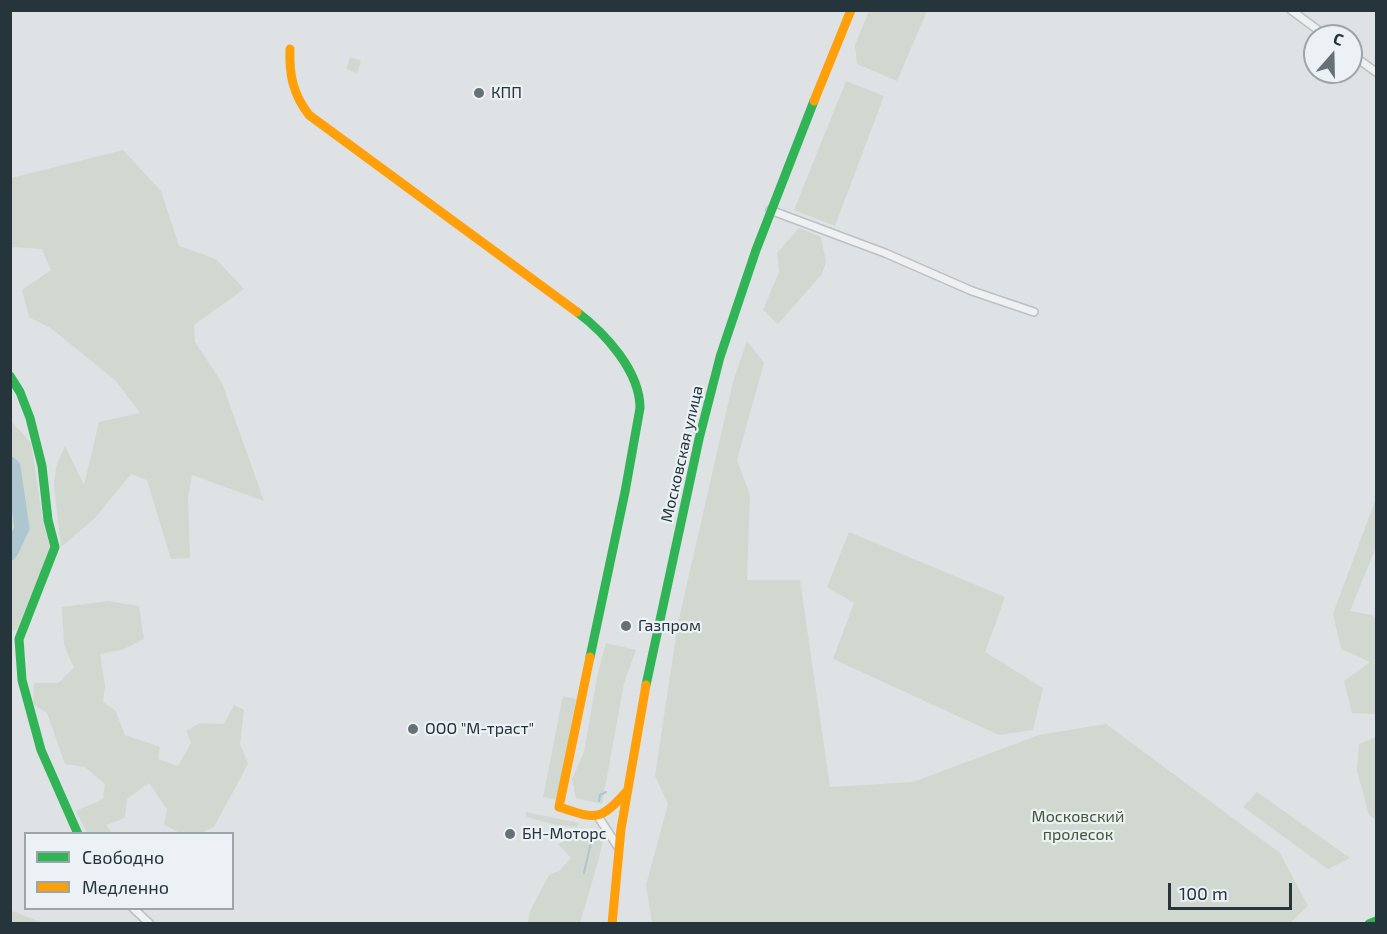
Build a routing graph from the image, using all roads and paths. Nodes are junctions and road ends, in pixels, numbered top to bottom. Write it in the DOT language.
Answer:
graph roads {
  1 [pos="851,10"];
  2 [pos="1291,10"];
  3 [pos="1310,24"];
  4 [pos="290,49"];
  5 [pos="1363,62"];
  6 [pos="1377,72"];
  7 [pos="770,210"];
  8 [pos="1034,312"];
  9 [pos="10,376"];
  10 [pos="628,790"];
  11 [pos="599,818"];
  12 [pos="77,832"];
  13 [pos="618,846"];
  14 [pos="134,910"];
  15 [pos="1377,921"];
  16 [pos="150,924"];
  17 [pos="612,924"];
  18 [pos="1369,924"];
  1 -- 7 [label="street, Московская улица"];
  2 -- 3 [label="street"];
  4 -- 11 [label="street"];
  5 -- 6 [label="street"];
  7 -- 8 [label="street"];
  7 -- 10 [label="street, Московская улица"];
  9 -- 12 [label="street"];
  10 -- 11 [label="street"];
  10 -- 13 [label="street, Московская улица"];
  11 -- 13 [label="street"];
  13 -- 17 [label="street, Московская улица"];
  14 -- 16 [label="street"];
  15 -- 18 [label="street"];
}
